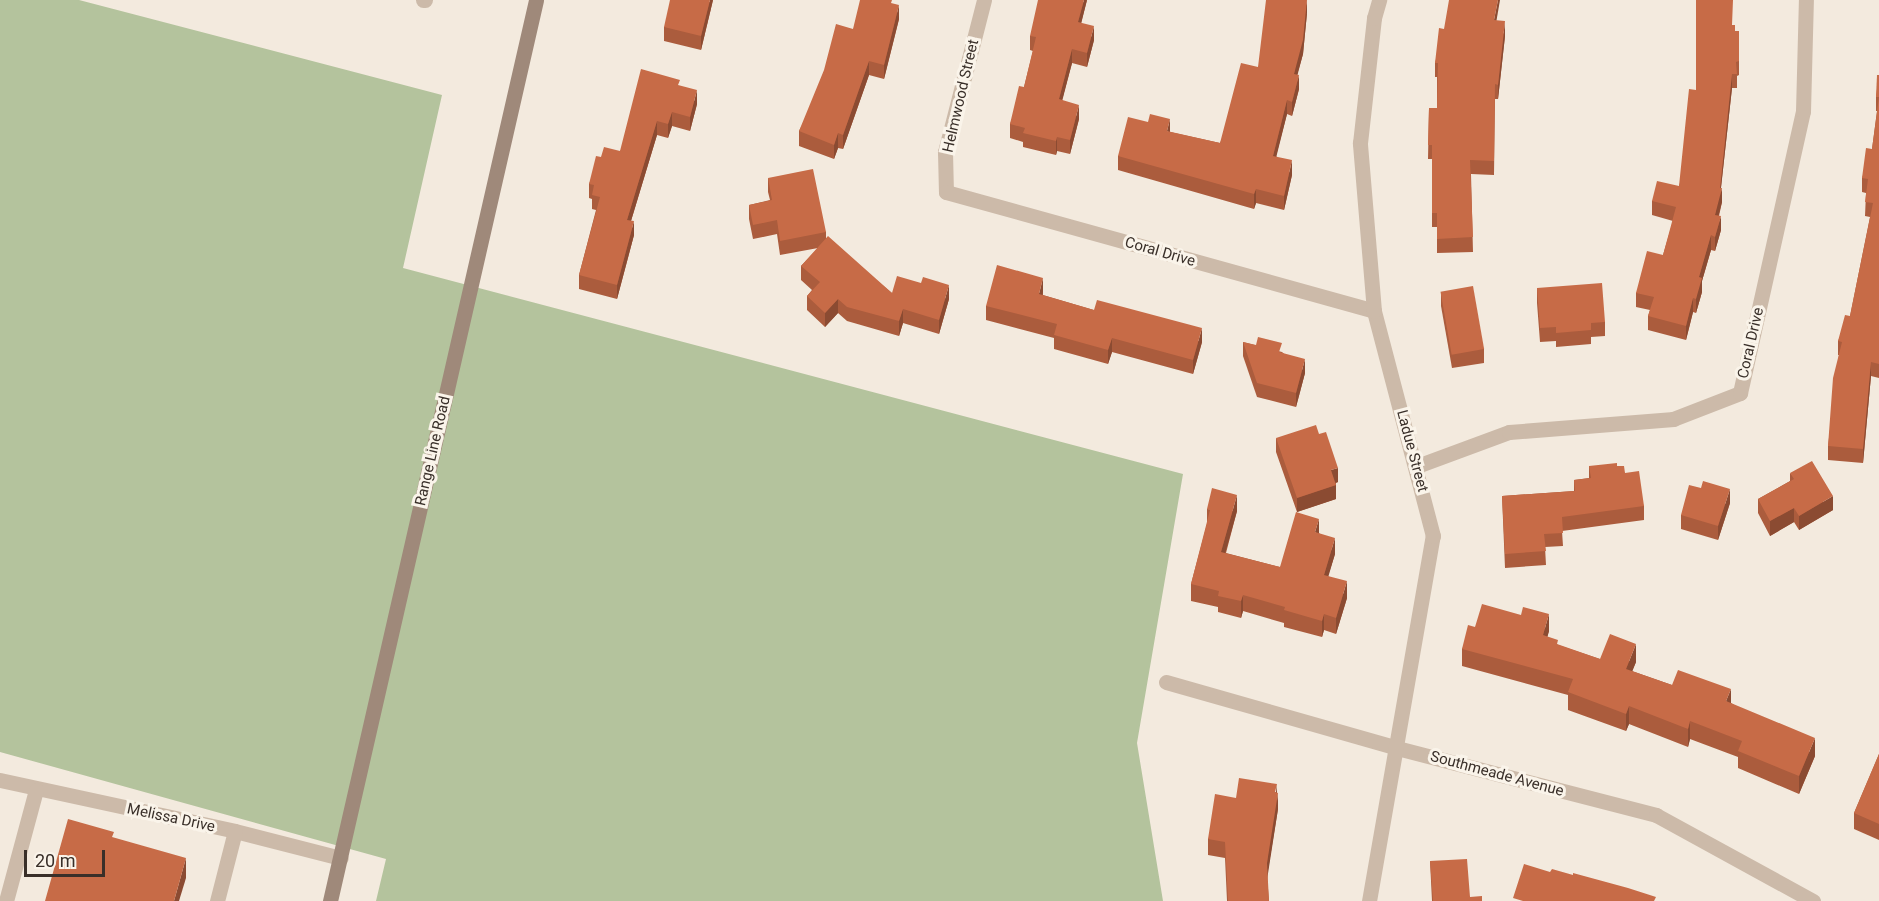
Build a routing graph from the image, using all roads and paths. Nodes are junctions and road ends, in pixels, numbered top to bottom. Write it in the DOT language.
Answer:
graph roads {
  1 [pos="536,0"];
  2 [pos="984,0"];
  3 [pos="1379,0"];
  4 [pos="1806,0"];
  5 [pos="946,192"];
  6 [pos="1374,311"];
  7 [pos="1417,465"];
  8 [pos="1166,682"];
  9 [pos="1397,748"];
  10 [pos="0,780"];
  11 [pos="36,790"];
  12 [pos="235,831"];
  13 [pos="341,858"];
  14 [pos="6,901"];
  15 [pos="217,901"];
  16 [pos="330,901"];
  17 [pos="1369,901"];
  18 [pos="1813,901"];
  1 -- 13 [label="main road, Range Line Road"];
  2 -- 5 [label="street, Helmwood Street"];
  3 -- 6 [label="street, Ladue Street"];
  4 -- 7 [label="street, Coral Drive"];
  5 -- 6 [label="street, Coral Drive"];
  6 -- 7 [label="street, Ladue Street"];
  7 -- 9 [label="street, Ladue Street"];
  8 -- 9 [label="street, Southmeade Avenue"];
  9 -- 17 [label="street, Ladue Street"];
  9 -- 18 [label="street, Southmeade Avenue"];
  10 -- 11 [label="street, Melissa Drive"];
  11 -- 12 [label="street, Melissa Drive"];
  11 -- 14 [label="street"];
  12 -- 13 [label="street, Melissa Drive"];
  12 -- 15 [label="street"];
  13 -- 16 [label="main road, Range Line Road"];
}
